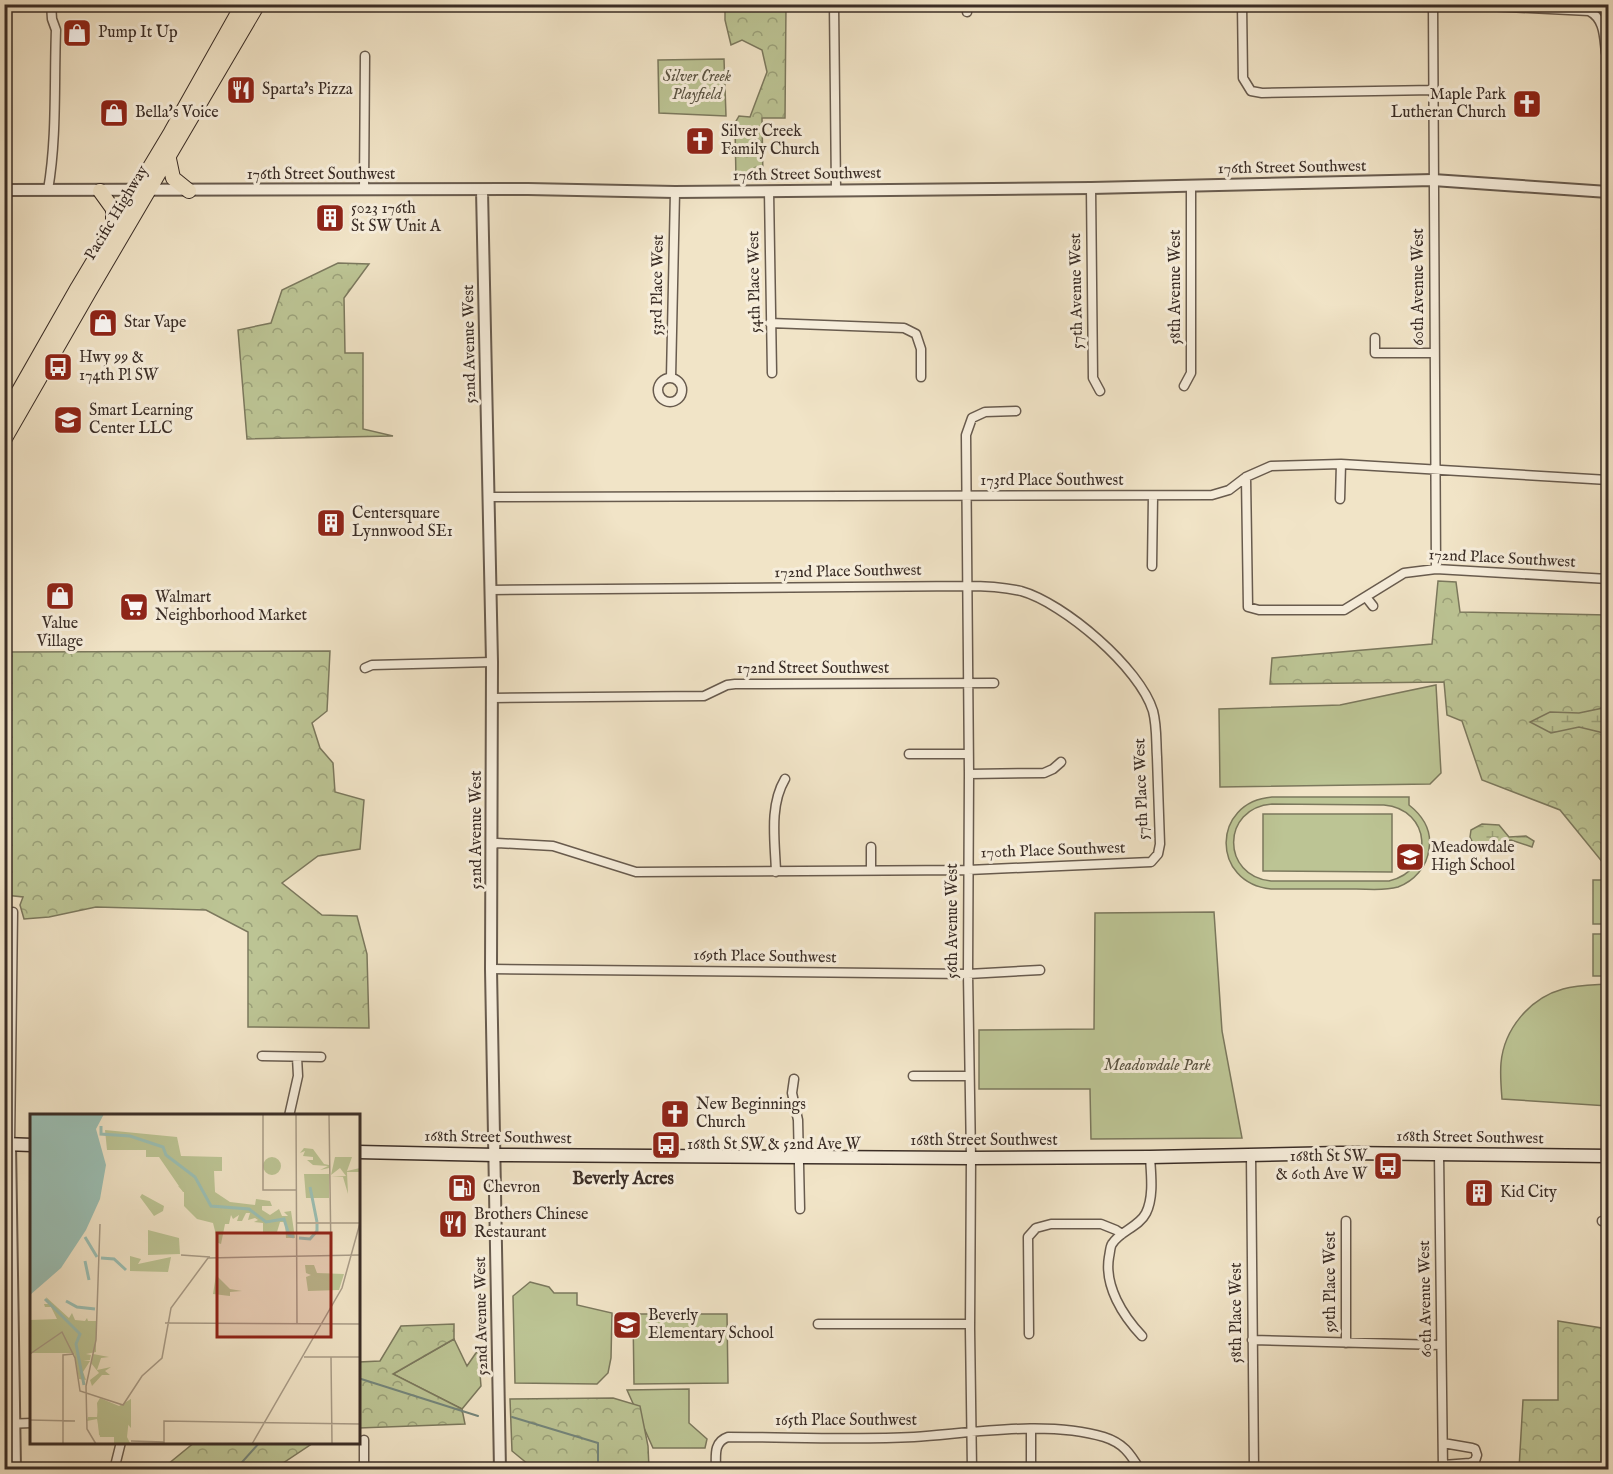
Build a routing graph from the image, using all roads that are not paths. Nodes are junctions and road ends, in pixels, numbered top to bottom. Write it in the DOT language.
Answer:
graph roads {
  1 [pos="51,4"];
  2 [pos="243,4"];
  3 [pos="249,4"];
  4 [pos="258,4"];
  5 [pos="834,4"];
  6 [pos="1102,4"];
  7 [pos="1242,4"];
  8 [pos="1434,4"];
  9 [pos="1448,4"];
  10 [pos="1026,6"];
  11 [pos="234,45"];
  12 [pos="1606,53"];
  13 [pos="365,56"];
  14 [pos="1434,90"];
  15 [pos="169,159"];
  16 [pos="1433,180"];
  17 [pos="1191,186"];
  18 [pos="1091,188"];
  19 [pos="4,190"];
  20 [pos="48,190"];
  21 [pos="100,190"];
  22 [pos="364,190"];
  23 [pos="482,190"];
  24 [pos="769,190"];
  25 [pos="836,190"];
  26 [pos="143,191"];
  27 [pos="189,191"];
  28 [pos="675,192"];
  29 [pos="1608,192"];
  30 [pos="112,230"];
  31 [pos="770,323"];
  32 [pos="1375,338"];
  33 [pos="1434,353"];
  34 [pos="772,373"];
  35 [pos="921,377"];
  36 [pos="671,378"];
  37 [pos="1184,386"];
  38 [pos="1100,391"];
  39 [pos="1016,411"];
  40 [pos="4,417"];
  41 [pos="4,440"];
  42 [pos="1341,464"];
  43 [pos="1435,469"];
  44 [pos="1246,477"];
  45 [pos="1608,480"];
  46 [pos="966,495"];
  47 [pos="1152,496"];
  48 [pos="488,497"];
  49 [pos="1340,499"];
  50 [pos="1152,566"];
  51 [pos="1436,569"];
  52 [pos="1608,579"];
  53 [pos="966,586"];
  54 [pos="490,590"];
  55 [pos="1366,597"];
  56 [pos="1373,606"];
  57 [pos="492,662"];
  58 [pos="365,668"];
  59 [pos="968,683"];
  60 [pos="994,683"];
  61 [pos="492,698"];
  62 [pos="1154,712"];
  63 [pos="909,754"];
  64 [pos="968,754"];
  65 [pos="1061,762"];
  66 [pos="969,774"];
  67 [pos="786,778"];
  68 [pos="492,845"];
  69 [pos="871,847"];
  70 [pos="1151,862"];
  71 [pos="871,870"];
  72 [pos="968,870"];
  73 [pos="776,872"];
  74 [pos="13,912"];
  75 [pos="491,969"];
  76 [pos="1040,970"];
  77 [pos="968,974"];
  78 [pos="262,1056"];
  79 [pos="297,1057"];
  80 [pos="321,1057"];
  81 [pos="913,1076"];
  82 [pos="969,1076"];
  83 [pos="794,1079"];
  84 [pos="288,1114"];
  85 [pos="7,1144"];
  86 [pos="30,1145"];
  87 [pos="360,1152"];
  88 [pos="1439,1154"];
  89 [pos="495,1155"];
  90 [pos="1251,1155"];
  91 [pos="799,1156"];
  92 [pos="1608,1156"];
  93 [pos="1150,1157"];
  94 [pos="971,1158"];
  95 [pos="800,1209"];
  96 [pos="1346,1221"];
  97 [pos="1122,1234"];
  98 [pos="8,1262"];
  99 [pos="818,1324"];
  100 [pos="970,1324"];
  101 [pos="1029,1334"];
  102 [pos="1142,1336"];
  103 [pos="1252,1340"];
  104 [pos="1346,1343"];
  105 [pos="1441,1345"];
  106 [pos="30,1423"];
  107 [pos="10,1424"];
  108 [pos="1031,1429"];
  109 [pos="971,1431"];
  110 [pos="364,1440"];
  111 [pos="1443,1443"];
  112 [pos="121,1444"];
  113 [pos="1443,1467"];
  114 [pos="15,1470"];
  115 [pos="114,1470"];
  116 [pos="364,1470"];
  117 [pos="500,1470"];
  118 [pos="716,1470"];
  119 [pos="972,1470"];
  120 [pos="1031,1470"];
  121 [pos="1140,1470"];
  122 [pos="1254,1470"];
  1 -- 20 [label="street"];
  2 -- 26 [label="highway, Pacific Highway"];
  3 -- 11 [label="highway"];
  4 -- 11 [label="highway, Pacific Highway"];
  5 -- 25 [label="street"];
  6 -- 10 [label="street"];
  7 -- 14 [label="street"];
  8 -- 14 [label="street, 60th Avenue West"];
  9 -- 12 [label="street"];
  11 -- 15 [label="highway, Pacific Highway"];
  13 -- 22 [label="street"];
  14 -- 16 [label="street, 60th Avenue West"];
  15 -- 26 [label="highway, Pacific Highway"];
  15 -- 27 [label="highway"];
  16 -- 17 [label="street, 176th Street Southwest"];
  16 -- 29 [label="street, 176th Street Southwest"];
  16 -- 33 [label="street, 60th Avenue West"];
  17 -- 18 [label="street, 176th Street Southwest"];
  17 -- 37 [label="street, 58th Avenue West"];
  18 -- 25 [label="street, 176th Street Southwest"];
  18 -- 38 [label="street, 57th Avenue West"];
  19 -- 20 [label="street, 176th Street Southwest"];
  20 -- 21 [label="street, 176th Street Southwest"];
  21 -- 26 [label="street, 176th Street Southwest"];
  21 -- 30 [label="highway"];
  22 -- 23 [label="street, 176th Street Southwest"];
  22 -- 27 [label="street, 176th Street Southwest"];
  23 -- 28 [label="street, 176th Street Southwest"];
  23 -- 48 [label="street, 52nd Avenue West"];
  24 -- 25 [label="street, 176th Street Southwest"];
  24 -- 28 [label="street, 176th Street Southwest"];
  24 -- 31 [label="street, 54th Place West"];
  26 -- 27 [label="street, 176th Street Southwest"];
  26 -- 30 [label="highway, Pacific Highway"];
  26 -- 41 [label="highway, Pacific Highway"];
  28 -- 36 [label="street, 53rd Place West"];
  30 -- 40 [label="highway, Pacific Highway"];
  31 -- 34 [label="street, 54th Place West"];
  31 -- 35 [label="street"];
  32 -- 33 [label="street"];
  33 -- 43 [label="street, 60th Avenue West"];
  39 -- 46 [label="street, 56th Avenue West"];
  42 -- 43 [label="street, 173rd Place Southwest"];
  42 -- 44 [label="street, 173rd Place Southwest"];
  42 -- 49 [label="street"];
  43 -- 45 [label="street, 173rd Place Southwest"];
  43 -- 51 [label="street, 60th Avenue West"];
  44 -- 47 [label="street, 173rd Place Southwest"];
  44 -- 55 [label="street, 172nd Place Southwest"];
  46 -- 47 [label="street, 173rd Place Southwest"];
  46 -- 48 [label="street, 173rd Place Southwest"];
  46 -- 53 [label="street, 56th Avenue West"];
  47 -- 50 [label="street"];
  48 -- 54 [label="street, 52nd Avenue West"];
  51 -- 52 [label="street, 172nd Place Southwest"];
  51 -- 55 [label="street, 172nd Place Southwest"];
  53 -- 54 [label="street, 172nd Place Southwest"];
  53 -- 59 [label="street, 56th Avenue West"];
  53 -- 62 [label="street, 172nd Place Southwest"];
  54 -- 57 [label="street, 52nd Avenue West"];
  55 -- 56 [label="street"];
  57 -- 58 [label="street"];
  57 -- 61 [label="street, 52nd Avenue West"];
  59 -- 60 [label="street, 172nd Street Southwest"];
  59 -- 61 [label="street, 172nd Street Southwest"];
  59 -- 64 [label="street, 56th Avenue West"];
  61 -- 68 [label="street, 52nd Avenue West"];
  62 -- 70 [label="street, 57th Place West"];
  63 -- 64 [label="street"];
  64 -- 66 [label="street, 56th Avenue West"];
  65 -- 66 [label="street"];
  66 -- 72 [label="street, 56th Avenue West"];
  67 -- 73 [label="street"];
  68 -- 73 [label="street, 170th Place Southwest"];
  68 -- 75 [label="street, 52nd Avenue West"];
  69 -- 71 [label="street"];
  70 -- 72 [label="street, 170th Place Southwest"];
  71 -- 72 [label="street, 170th Place Southwest"];
  71 -- 73 [label="street, 170th Place Southwest"];
  72 -- 77 [label="street, 56th Avenue West"];
  74 -- 85 [label="street"];
  75 -- 77 [label="street, 169th Place Southwest"];
  75 -- 89 [label="street, 52nd Avenue West"];
  76 -- 77 [label="street, 169th Place Southwest"];
  77 -- 82 [label="street, 56th Avenue West"];
  78 -- 79 [label="street"];
  79 -- 80 [label="street"];
  79 -- 84 [label="street"];
  81 -- 82 [label="street"];
  82 -- 94 [label="street, 56th Avenue West"];
  83 -- 91 [label="street"];
  85 -- 86 [label="main road"];
  85 -- 98 [label="street"];
  87 -- 89 [label="main road, 168th Street Southwest"];
  88 -- 90 [label="main road, 168th Street Southwest"];
  88 -- 92 [label="main road, 168th Street Southwest"];
  88 -- 105 [label="street, 60th Avenue West"];
  89 -- 91 [label="main road, 168th Street Southwest"];
  89 -- 117 [label="street, 52nd Avenue West"];
  90 -- 93 [label="main road, 168th Street Southwest"];
  90 -- 103 [label="street, 58th Place West"];
  91 -- 94 [label="main road, 168th Street Southwest"];
  91 -- 95 [label="street"];
  93 -- 94 [label="main road, 168th Street Southwest"];
  93 -- 97 [label="street"];
  94 -- 100 [label="street, 56th Avenue West"];
  96 -- 104 [label="street, 59th Place West"];
  97 -- 101 [label="street"];
  97 -- 102 [label="street"];
  98 -- 107 [label="street"];
  99 -- 100 [label="street"];
  100 -- 109 [label="street, 56th Avenue West"];
  103 -- 104 [label="street"];
  103 -- 122 [label="street, 58th Place West"];
  104 -- 105 [label="street"];
  105 -- 111 [label="street, 60th Avenue West"];
  106 -- 107 [label="street"];
  107 -- 114 [label="street"];
  108 -- 109 [label="street, 165th Place Southwest"];
  108 -- 120 [label="street"];
  108 -- 121 [label="street, 165th Place Southwest"];
  109 -- 118 [label="street, 165th Place Southwest"];
  109 -- 119 [label="street, 56th Avenue West"];
  110 -- 116 [label="street"];
  111 -- 113 [label="street, 60th Avenue West"];
  111 -- 113 [label="street, 60th Avenue West"];
  112 -- 115 [label="street"];
}
